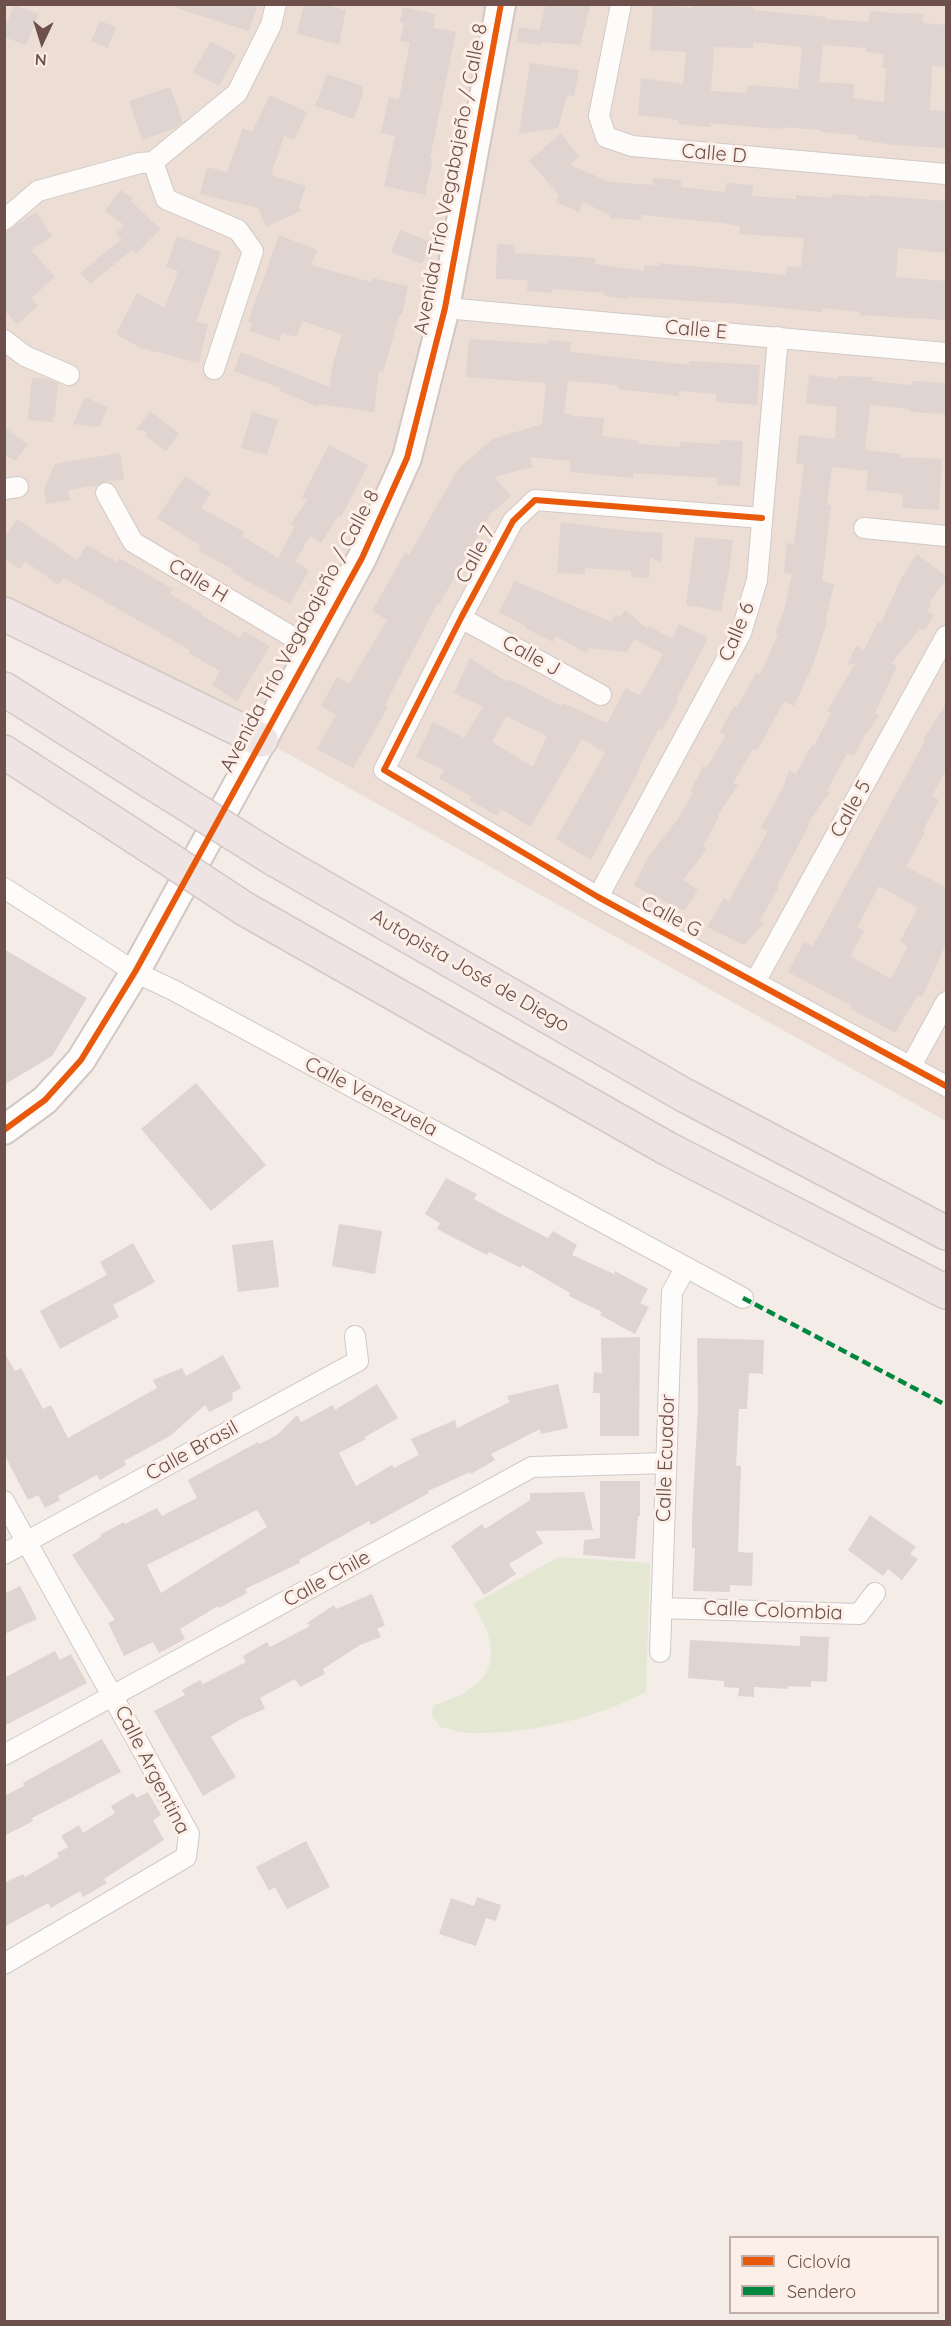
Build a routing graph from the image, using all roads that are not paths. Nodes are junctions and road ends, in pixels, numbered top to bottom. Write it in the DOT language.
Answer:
graph roads {
  1 [pos="276,4"];
  2 [pos="501,4"];
  3 [pos="619,10"];
  4 [pos="153,162"];
  5 [pos="946,174"];
  6 [pos="4,220"];
  7 [pos="445,308"];
  8 [pos="778,337"];
  9 [pos="4,339"];
  10 [pos="946,353"];
  11 [pos="214,369"];
  12 [pos="69,375"];
  13 [pos="106,493"];
  14 [pos="762,518"];
  15 [pos="864,528"];
  16 [pos="946,536"];
  17 [pos="4,614"];
  18 [pos="461,618"];
  19 [pos="946,636"];
  20 [pos="311,648"];
  21 [pos="4,689"];
  22 [pos="601,695"];
  23 [pos="261,740"];
  24 [pos="4,752"];
  25 [pos="384,770"];
  26 [pos="4,888"];
  27 [pos="598,897"];
  28 [pos="135,972"];
  29 [pos="755,982"];
  30 [pos="946,1002"];
  31 [pos="911,1066"];
  32 [pos="946,1086"];
  33 [pos="4,1130"];
  34 [pos="946,1233"];
  35 [pos="686,1267"];
  36 [pos="946,1292"];
  37 [pos="743,1298"];
  38 [pos="355,1336"];
  39 [pos="666,1463"];
  40 [pos="4,1501"];
  41 [pos="27,1542"];
  42 [pos="4,1554"];
  43 [pos="875,1593"];
  44 [pos="661,1608"];
  45 [pos="660,1652"];
  46 [pos="113,1695"];
  47 [pos="4,1755"];
  48 [pos="4,1964"];
  1 -- 4 [label="street"];
  2 -- 7 [label="street, Avenida Trío Vegabajeño / Calle 8"];
  3 -- 5 [label="street, Calle D"];
  4 -- 6 [label="street"];
  4 -- 11 [label="street"];
  7 -- 8 [label="street, Calle E"];
  7 -- 20 [label="street, Avenida Trío Vegabajeño / Calle 8"];
  8 -- 10 [label="street, Calle E"];
  8 -- 14 [label="street, Calle 6"];
  9 -- 12 [label="street"];
  13 -- 20 [label="street, Calle H"];
  14 -- 18 [label="street, Calle 7"];
  14 -- 27 [label="street, Calle 6"];
  15 -- 16 [label="street"];
  17 -- 23 [label="highway"];
  18 -- 22 [label="street, Calle J"];
  18 -- 25 [label="street, Calle 7"];
  19 -- 29 [label="street, Calle 5"];
  20 -- 23 [label="street, Avenida Trío Vegabajeño / Calle 8"];
  21 -- 34 [label="highway, Autopista José de Diego, bridge"];
  23 -- 28 [label="street, Avenida Trío Vegabajeño / Calle 8"];
  24 -- 36 [label="highway, bridge"];
  25 -- 27 [label="street, Calle G"];
  26 -- 28 [label="street, Calle Venezuela"];
  27 -- 29 [label="street, Calle G"];
  28 -- 33 [label="street, Avenida Trío Vegabajeño / Calle 8"];
  28 -- 35 [label="street, Calle Venezuela"];
  29 -- 31 [label="street, Calle G"];
  30 -- 31 [label="street"];
  31 -- 32 [label="street, Calle G"];
  35 -- 37 [label="street, Calle Venezuela"];
  35 -- 39 [label="street, Calle Ecuador"];
  38 -- 41 [label="street, Calle Brasil"];
  39 -- 44 [label="street, Calle Ecuador"];
  39 -- 46 [label="street, Calle Chile"];
  40 -- 41 [label="street, Calle Argentina"];
  41 -- 42 [label="street, Calle Brasil"];
  41 -- 46 [label="street, Calle Argentina"];
  43 -- 44 [label="street, Calle Colombia"];
  44 -- 45 [label="street, Calle Ecuador"];
  46 -- 47 [label="street, Calle Chile"];
  46 -- 48 [label="street, Calle Argentina"];
}
